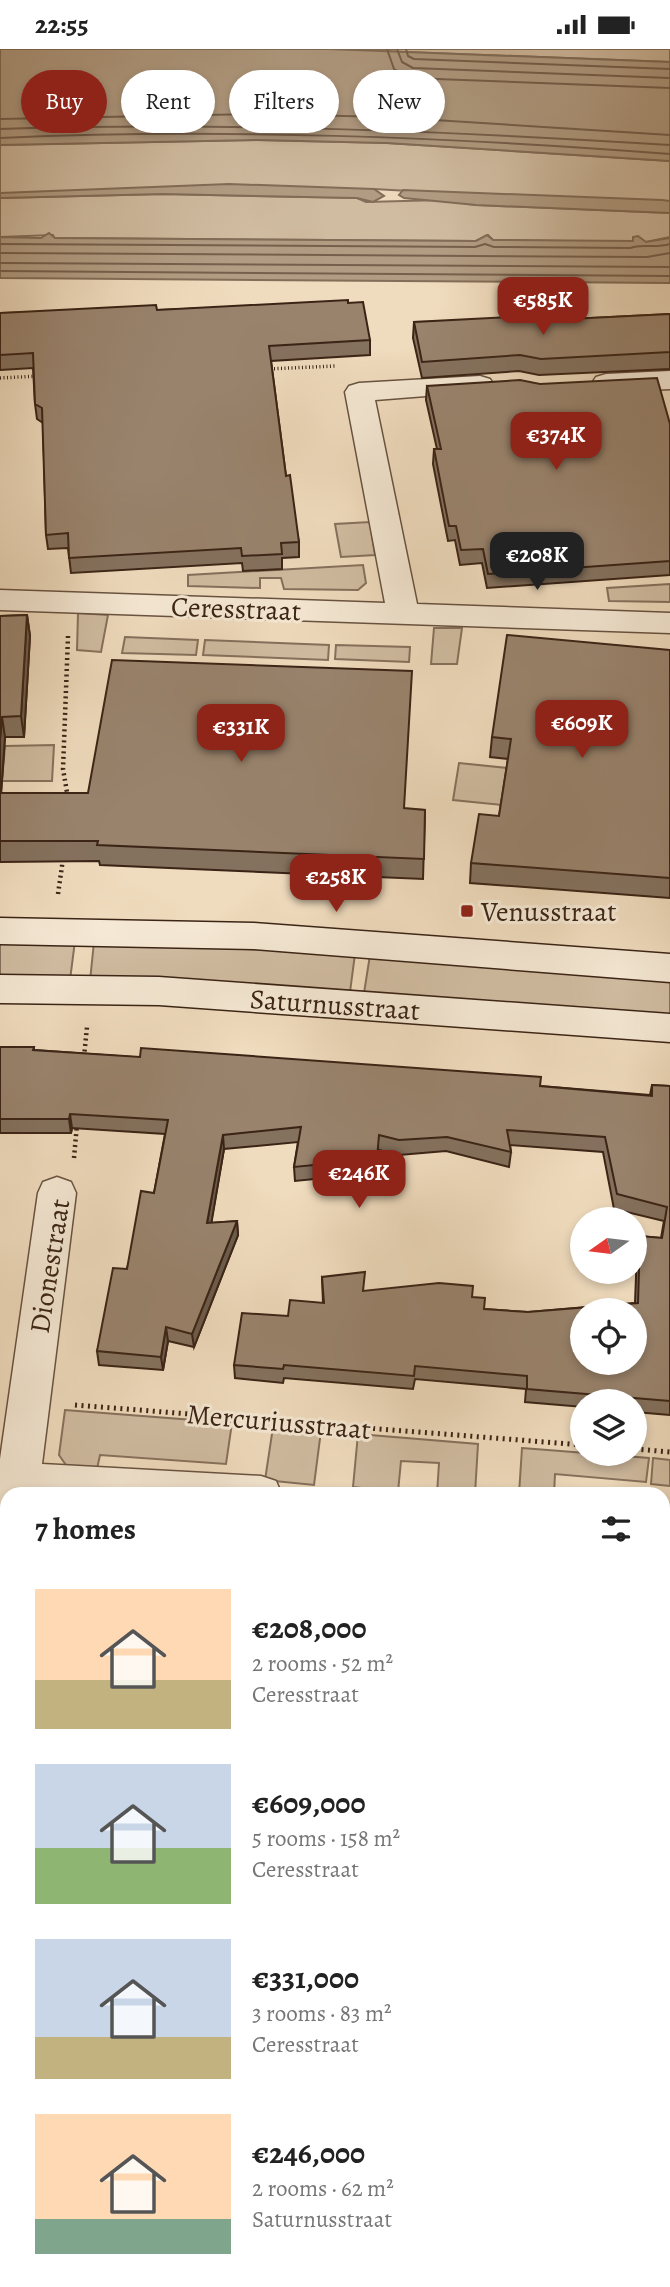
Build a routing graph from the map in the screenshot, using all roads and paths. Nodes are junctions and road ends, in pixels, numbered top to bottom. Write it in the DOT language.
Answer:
graph roads {
  1 [pos="262,369"];
  2 [pos="46,376"];
  3 [pos="0,378"];
  4 [pos="670,380"];
  5 [pos="505,383"];
  6 [pos="578,384"];
  7 [pos="359,392"];
  8 [pos="0,600"];
  9 [pos="69,602"];
  10 [pos="403,614"];
  11 [pos="670,623"];
  12 [pos="68,801"];
  13 [pos="65,846"];
  14 [pos="57,894"];
  15 [pos="0,931"];
  16 [pos="670,968"];
  17 [pos="0,989"];
  18 [pos="88,1027"];
  19 [pos="670,1028"];
  20 [pos="83,1067"];
  21 [pos="78,1120"];
  22 [pos="57,1193"];
  23 [pos="26,1429"];
  24 [pos="570,1444"];
  25 [pos="647,1450"];
  26 [pos="670,1452"];
  27 [pos="6,1487"];
  1 -- 7 [label="path"];
  2 -- 3 [label="path"];
  4 -- 6 [label="street"];
  5 -- 7 [label="street"];
  7 -- 10 [label="street"];
  8 -- 9 [label="street, Ceresstraat"];
  9 -- 10 [label="street, Ceresstraat"];
  9 -- 12 [label="path"];
  10 -- 11 [label="street, Ceresstraat"];
  13 -- 14 [label="path"];
  15 -- 16 [label="street"];
  17 -- 19 [label="street, Saturnusstraat"];
  18 -- 20 [label="path"];
  21 -- 22 [label="path, Dionestraat"];
  22 -- 23 [label="street, Dionestraat"];
  23 -- 24 [label="path, Mercuriusstraat"];
  23 -- 27 [label="street, Dionestraat"];
  25 -- 26 [label="path"];
}
